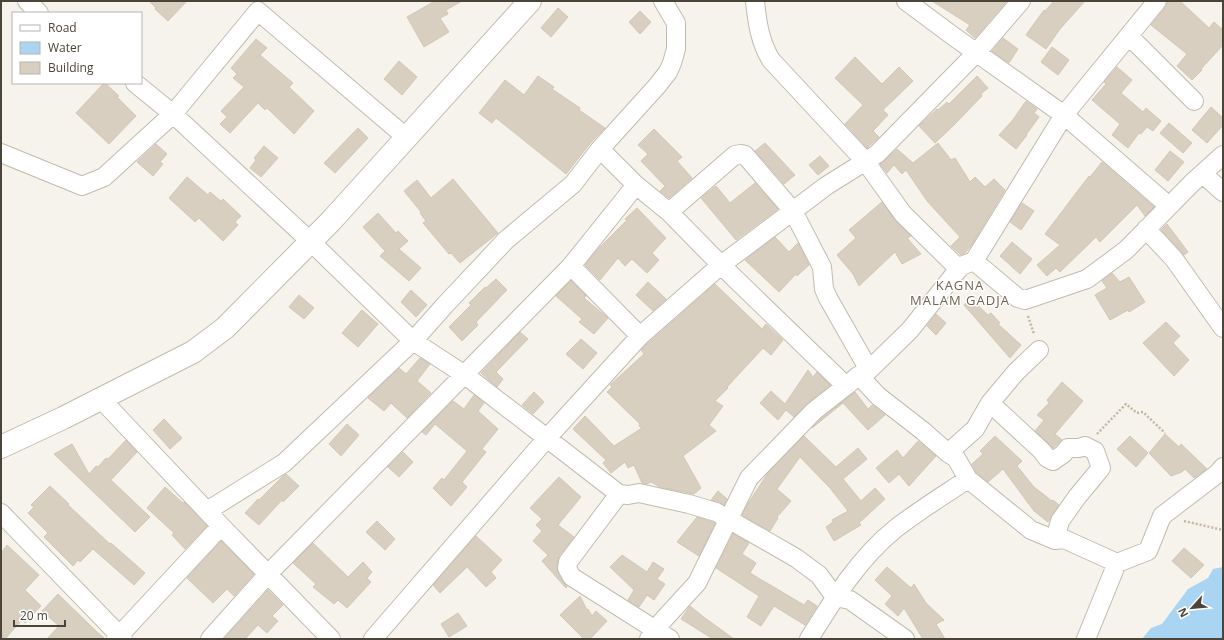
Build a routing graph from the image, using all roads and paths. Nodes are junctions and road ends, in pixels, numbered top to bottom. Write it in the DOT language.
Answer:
graph roads {
  1 [pos="26,1"];
  2 [pos="663,1"];
  3 [pos="755,1"];
  4 [pos="906,1"];
  5 [pos="1021,1"];
  6 [pos="1157,1"];
  7 [pos="524,4"];
  8 [pos="253,6"];
  9 [pos="38,12"];
  10 [pos="1129,36"];
  11 [pos="977,52"];
  12 [pos="137,84"];
  13 [pos="1194,101"];
  14 [pos="173,114"];
  15 [pos="1064,115"];
  16 [pos="407,138"];
  17 [pos="600,149"];
  18 [pos="1,153"];
  19 [pos="1223,155"];
  20 [pos="865,162"];
  21 [pos="1203,174"];
  22 [pos="636,185"];
  23 [pos="1223,192"];
  24 [pos="1169,206"];
  25 [pos="793,211"];
  26 [pos="669,212"];
  27 [pos="1146,229"];
  28 [pos="310,241"];
  29 [pos="721,265"];
  30 [pos="966,265"];
  31 [pos="571,266"];
  32 [pos="1025,300"];
  33 [pos="1223,328"];
  34 [pos="640,336"];
  35 [pos="413,341"];
  36 [pos="1039,350"];
  37 [pos="465,374"];
  38 [pos="858,377"];
  39 [pos="100,398"];
  40 [pos="990,403"];
  41 [pos="1165,433"];
  42 [pos="547,438"];
  43 [pos="1085,446"];
  44 [pos="1,447"];
  45 [pos="948,453"];
  46 [pos="1223,467"];
  47 [pos="968,479"];
  48 [pos="619,494"];
  49 [pos="207,511"];
  50 [pos="1,513"];
  51 [pos="729,518"];
  52 [pos="1179,520"];
  53 [pos="221,526"];
  54 [pos="1223,530"];
  55 [pos="1055,540"];
  56 [pos="1118,563"];
  57 [pos="268,574"];
  58 [pos="835,597"];
  59 [pos="652,634"];
  60 [pos="119,638"];
  61 [pos="210,639"];
  62 [pos="331,639"];
  63 [pos="373,639"];
  64 [pos="670,639"];
  65 [pos="809,639"];
  66 [pos="905,639"];
  67 [pos="1086,639"];
  1 -- 9 [label="street"];
  2 -- 17 [label="street"];
  3 -- 20 [label="street"];
  4 -- 11 [label="street"];
  5 -- 11 [label="street"];
  6 -- 10 [label="street"];
  7 -- 16 [label="street"];
  8 -- 14 [label="street"];
  8 -- 16 [label="street"];
  10 -- 13 [label="street"];
  10 -- 15 [label="street"];
  11 -- 15 [label="street"];
  11 -- 20 [label="street"];
  12 -- 14 [label="street"];
  14 -- 18 [label="street"];
  14 -- 28 [label="street"];
  15 -- 24 [label="street"];
  15 -- 30 [label="street"];
  16 -- 28 [label="street"];
  17 -- 22 [label="street"];
  17 -- 35 [label="street"];
  19 -- 21 [label="street"];
  20 -- 25 [label="street"];
  20 -- 30 [label="street"];
  21 -- 23 [label="street"];
  21 -- 24 [label="street"];
  22 -- 26 [label="street"];
  22 -- 31 [label="street"];
  24 -- 27 [label="street"];
  25 -- 26 [label="street"];
  25 -- 29 [label="street"];
  25 -- 38 [label="street"];
  26 -- 29 [label="street"];
  27 -- 32 [label="street"];
  27 -- 33 [label="street"];
  28 -- 35 [label="street"];
  28 -- 39 [label="street"];
  29 -- 34 [label="street"];
  29 -- 38 [label="street"];
  30 -- 32 [label="street"];
  30 -- 38 [label="street"];
  31 -- 34 [label="street"];
  31 -- 37 [label="street"];
  32 -- 36 [label="path"];
  34 -- 42 [label="street"];
  35 -- 37 [label="street"];
  35 -- 49 [label="street"];
  36 -- 40 [label="street"];
  37 -- 42 [label="street"];
  37 -- 57 [label="street"];
  38 -- 45 [label="street"];
  38 -- 51 [label="street"];
  39 -- 44 [label="street"];
  39 -- 49 [label="street"];
  40 -- 43 [label="street"];
  40 -- 45 [label="street"];
  41 -- 43 [label="path"];
  42 -- 48 [label="street"];
  42 -- 63 [label="street"];
  43 -- 55 [label="street"];
  45 -- 47 [label="street"];
  46 -- 56 [label="street"];
  47 -- 55 [label="street"];
  47 -- 58 [label="street"];
  48 -- 51 [label="street"];
  48 -- 59 [label="street"];
  49 -- 53 [label="street"];
  50 -- 60 [label="street"];
  51 -- 58 [label="street"];
  51 -- 59 [label="street"];
  52 -- 54 [label="path"];
  53 -- 57 [label="street"];
  53 -- 60 [label="street"];
  55 -- 56 [label="street"];
  56 -- 67 [label="street"];
  57 -- 61 [label="street"];
  57 -- 62 [label="street"];
  58 -- 65 [label="street"];
  58 -- 66 [label="street"];
  59 -- 64 [label="street"];
}
